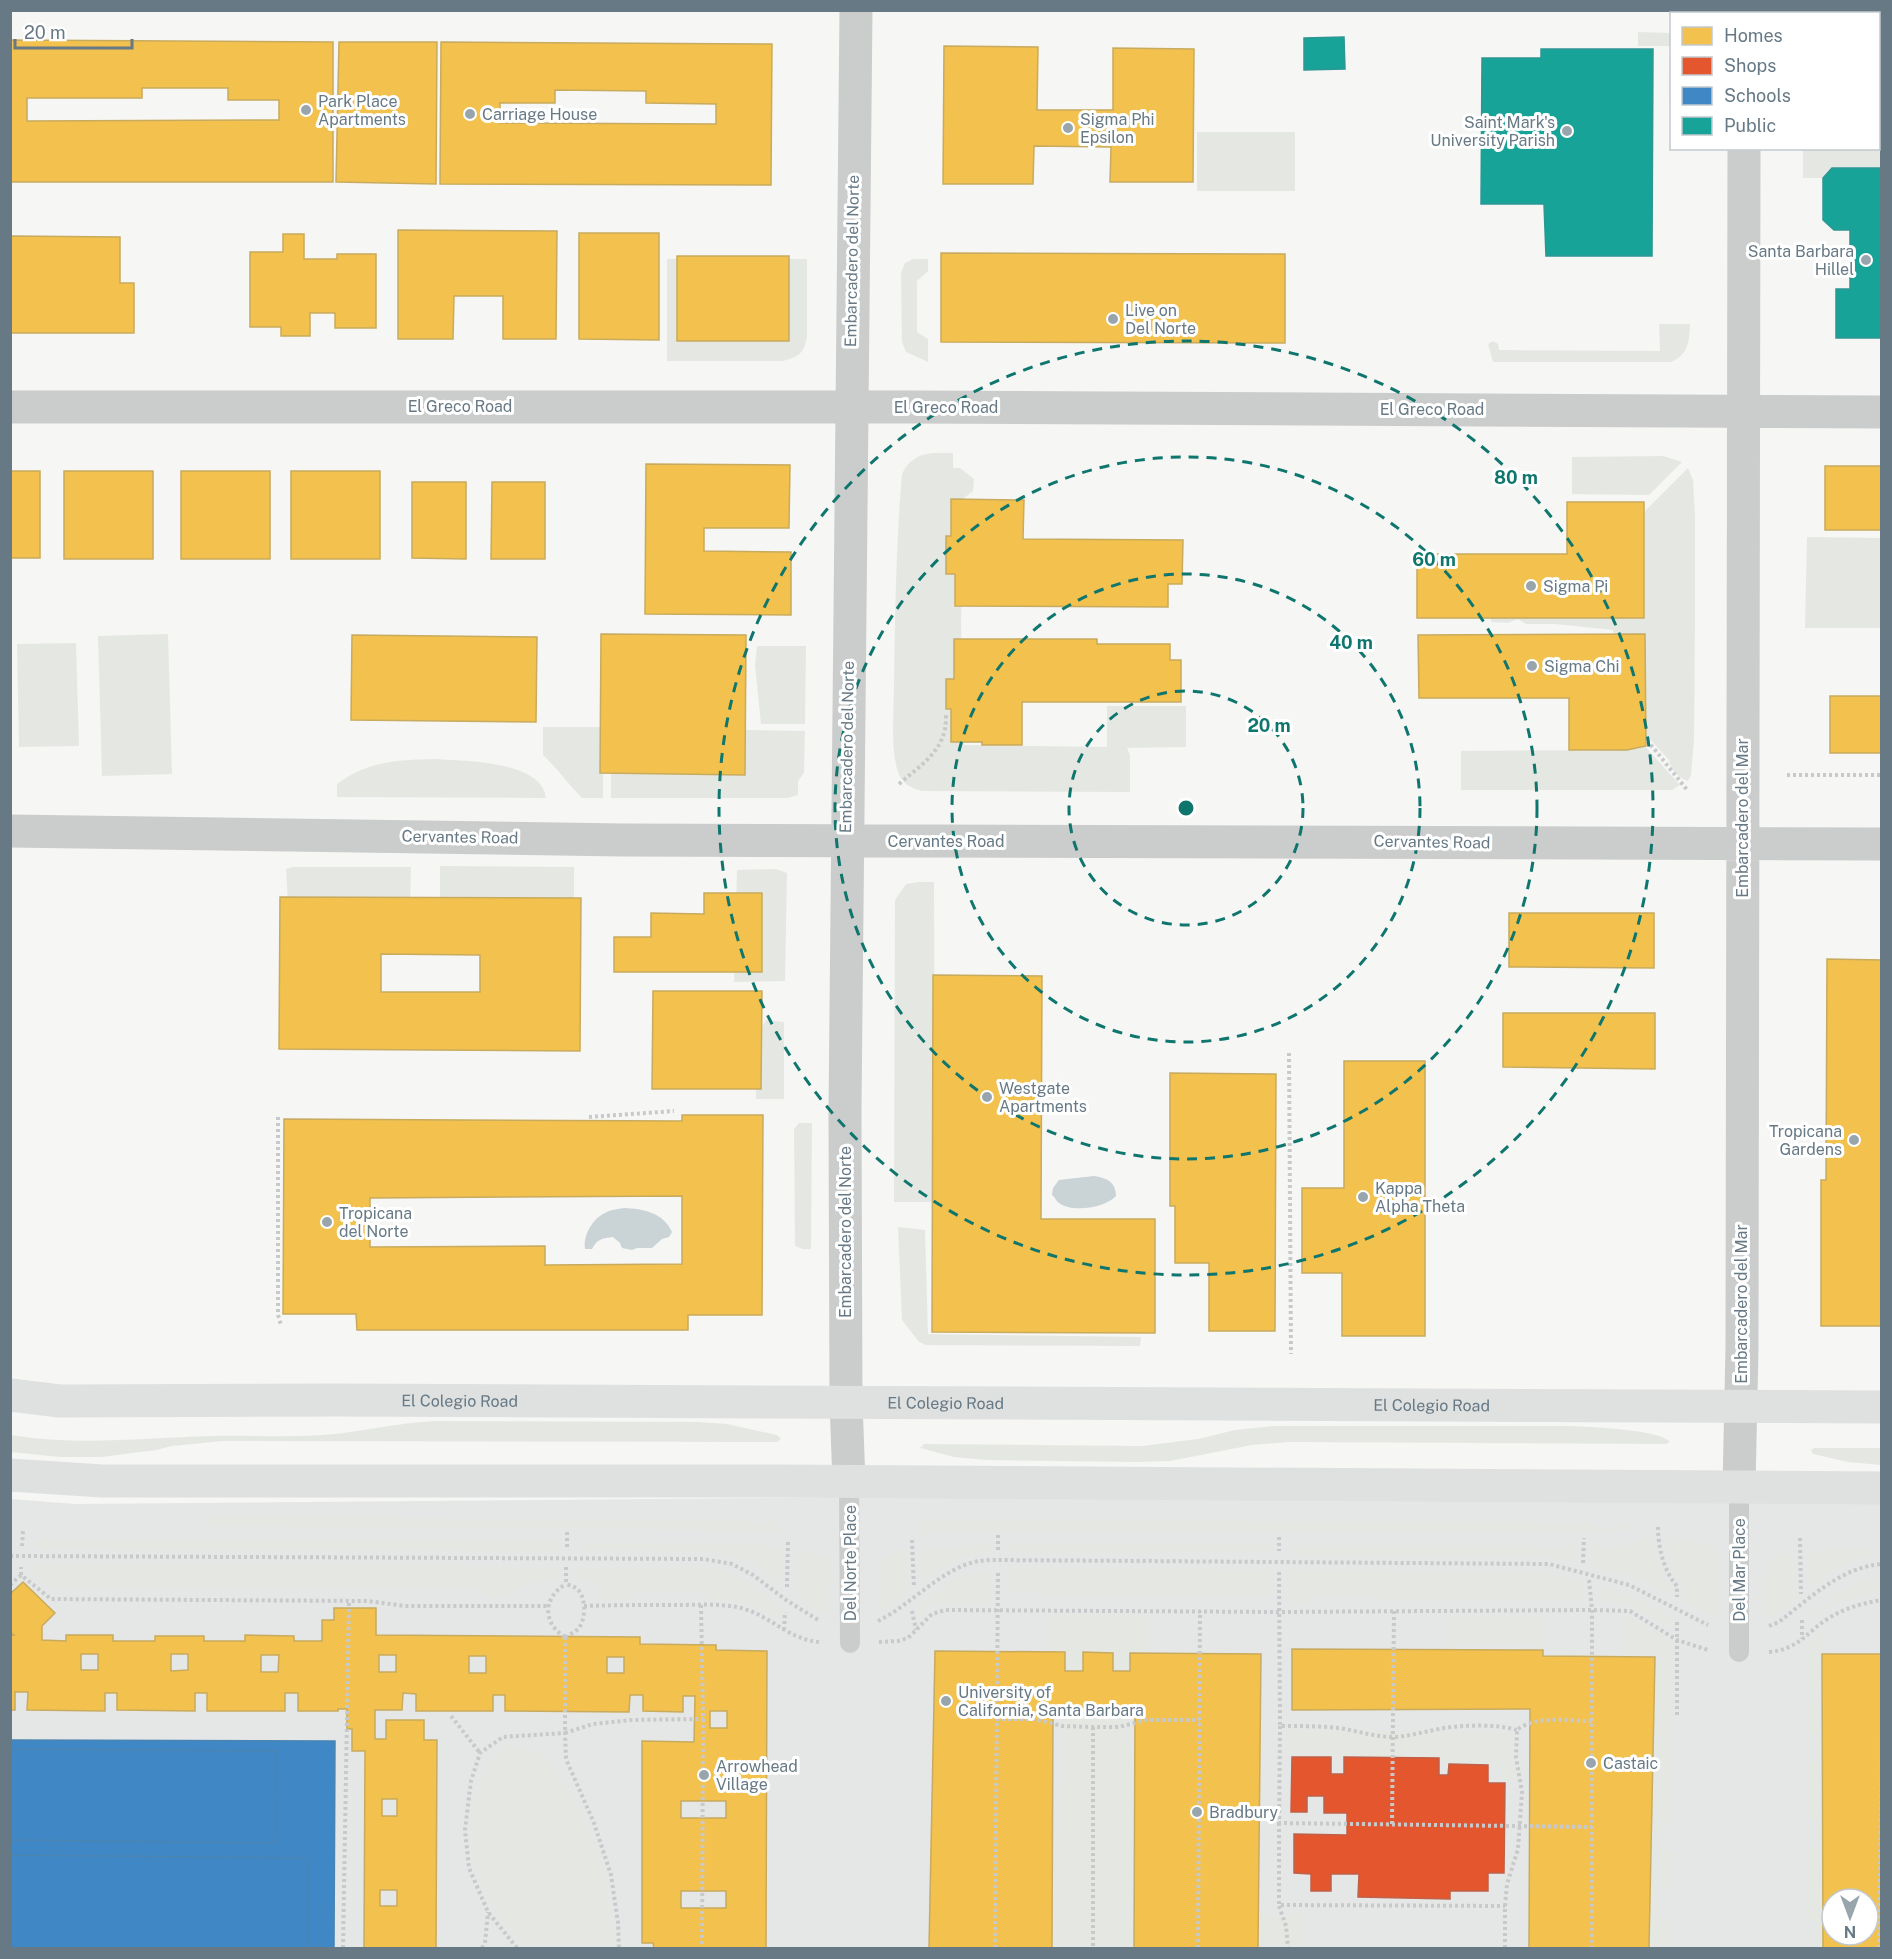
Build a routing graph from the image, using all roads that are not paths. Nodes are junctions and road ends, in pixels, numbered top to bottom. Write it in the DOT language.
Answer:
graph roads {
  1 [pos="856,10"];
  2 [pos="1744,150"];
  3 [pos="10,406"];
  4 [pos="850,407"];
  5 [pos="1743,411"];
  6 [pos="1881,412"];
  7 [pos="10,831"];
  8 [pos="846,841"];
  9 [pos="1742,843"];
  10 [pos="1881,844"];
  11 [pos="10,1395"];
  12 [pos="846,1401"];
  13 [pos="1741,1405"];
  14 [pos="1881,1407"];
  15 [pos="10,1474"];
  16 [pos="849,1482"];
  17 [pos="1739,1487"];
  18 [pos="1881,1488"];
  19 [pos="850,1634"];
  20 [pos="1739,1652"];
  1 -- 4 [label="street, Embarcadero del Norte"];
  2 -- 5 [label="street, Embarcadero del Mar"];
  3 -- 4 [label="street, El Greco Road"];
  4 -- 5 [label="street, El Greco Road"];
  4 -- 8 [label="street, Embarcadero del Norte"];
  5 -- 6 [label="street, El Greco Road"];
  5 -- 9 [label="street, Embarcadero del Mar"];
  7 -- 8 [label="street, Cervantes Road"];
  8 -- 9 [label="street, Cervantes Road"];
  8 -- 12 [label="street, Embarcadero del Norte"];
  9 -- 10 [label="street, Cervantes Road"];
  9 -- 13 [label="street, Embarcadero del Mar"];
  11 -- 12 [label="main road, El Colegio Road"];
  12 -- 13 [label="main road, El Colegio Road"];
  12 -- 16 [label="street, Embarcadero del Norte"];
  13 -- 14 [label="main road, El Colegio Road"];
  13 -- 17 [label="street, Embarcadero del Mar"];
  15 -- 16 [label="main road"];
  16 -- 17 [label="main road"];
  16 -- 19 [label="lane, Del Norte Place"];
  17 -- 18 [label="main road"];
  17 -- 20 [label="lane, Del Mar Place"];
}
